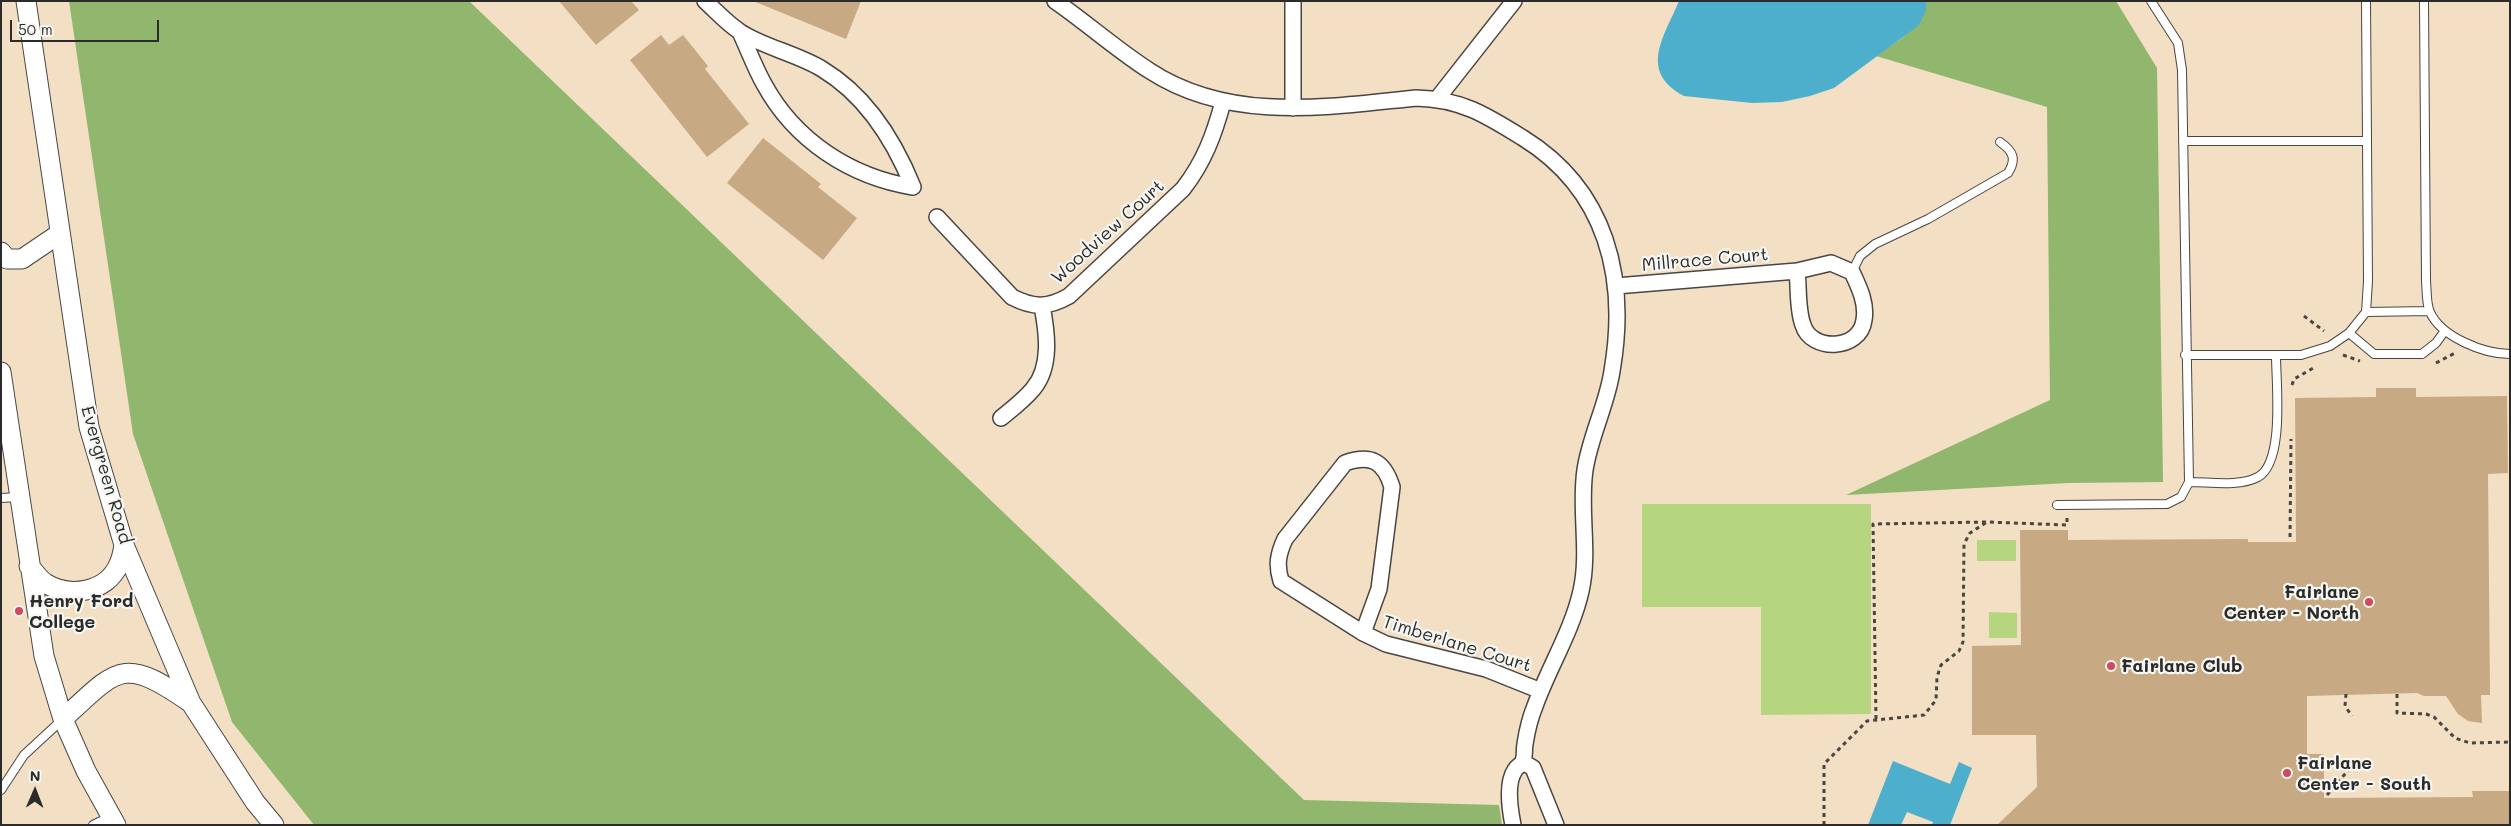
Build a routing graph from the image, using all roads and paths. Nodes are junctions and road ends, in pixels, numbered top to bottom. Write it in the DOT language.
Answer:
graph roads {
  1 [pos="26,1"];
  2 [pos="704,1"];
  3 [pos="1055,1"];
  4 [pos="1293,1"];
  5 [pos="1514,1"];
  6 [pos="2151,1"];
  7 [pos="2366,1"];
  8 [pos="2424,1"];
  9 [pos="740,32"];
  10 [pos="1437,99"];
  11 [pos="1223,102"];
  12 [pos="1293,108"];
  13 [pos="2183,141"];
  14 [pos="2367,141"];
  15 [pos="2000,142"];
  16 [pos="937,217"];
  17 [pos="59,234"];
  18 [pos="1,252"];
  19 [pos="1797,271"];
  20 [pos="1852,272"];
  21 [pos="1616,286"];
  22 [pos="1042,306"];
  23 [pos="2429,311"];
  24 [pos="2366,312"];
  25 [pos="2304,316"];
  26 [pos="2324,331"];
  27 [pos="2444,332"];
  28 [pos="2349,333"];
  29 [pos="2510,354"];
  30 [pos="2186,355"];
  31 [pos="2276,355"];
  32 [pos="2318,365"];
  33 [pos="1,372"];
  34 [pos="2292,393"];
  35 [pos="1001,418"];
  36 [pos="2291,431"];
  37 [pos="2189,482"];
  38 [pos="10,498"];
  39 [pos="2057,505"];
  40 [pos="1987,522"];
  41 [pos="2067,525"];
  42 [pos="2290,537"];
  43 [pos="124,545"];
  44 [pos="29,566"];
  45 [pos="1363,633"];
  46 [pos="1541,690"];
  47 [pos="2346,694"];
  48 [pos="2397,694"];
  49 [pos="191,702"];
  50 [pos="2352,716"];
  51 [pos="63,719"];
  52 [pos="1876,720"];
  53 [pos="2510,742"];
  54 [pos="1523,762"];
  55 [pos="2351,767"];
  56 [pos="1,790"];
  57 [pos="2327,795"];
  58 [pos="113,821"];
  59 [pos="93,825"];
  60 [pos="274,825"];
  61 [pos="1513,825"];
  62 [pos="1556,825"];
  63 [pos="1824,825"];
  1 -- 17 [label="street, Evergreen Road"];
  2 -- 9 [label="street"];
  3 -- 11 [label="street"];
  4 -- 12 [label="street"];
  5 -- 10 [label="street"];
  6 -- 13 [label="lane"];
  7 -- 14 [label="lane"];
  8 -- 23 [label="lane"];
  9 -- 9 [label="street"];
  10 -- 12 [label="street"];
  10 -- 21 [label="street"];
  11 -- 12 [label="street"];
  11 -- 22 [label="street, Woodview Court"];
  13 -- 14 [label="lane"];
  13 -- 30 [label="lane"];
  14 -- 24 [label="lane"];
  15 -- 20 [label="lane"];
  16 -- 22 [label="street, Woodview Court"];
  17 -- 18 [label="street"];
  17 -- 43 [label="street, Evergreen Road"];
  19 -- 20 [label="street, Millrace Court"];
  19 -- 20 [label="street"];
  19 -- 21 [label="street, Millrace Court"];
  21 -- 46 [label="street"];
  22 -- 35 [label="street"];
  23 -- 24 [label="lane"];
  23 -- 27 [label="lane"];
  24 -- 28 [label="lane"];
  25 -- 26 [label="path"];
  27 -- 28 [label="lane"];
  27 -- 29 [label="lane"];
  28 -- 31 [label="lane"];
  30 -- 31 [label="lane"];
  30 -- 37 [label="lane"];
  31 -- 37 [label="lane"];
  32 -- 34 [label="path"];
  33 -- 38 [label="street"];
  36 -- 42 [label="path"];
  37 -- 39 [label="lane"];
  38 -- 44 [label="street"];
  40 -- 41 [label="path"];
  40 -- 52 [label="path"];
  40 -- 52 [label="path"];
  43 -- 44 [label="street"];
  43 -- 49 [label="street, Evergreen Road"];
  44 -- 51 [label="street"];
  45 -- 45 [label="street, Timberlane Court"];
  45 -- 46 [label="street, Timberlane Court"];
  46 -- 54 [label="street"];
  47 -- 50 [label="path"];
  48 -- 53 [label="path"];
  49 -- 51 [label="street"];
  49 -- 60 [label="street, Evergreen Road"];
  51 -- 56 [label="lane"];
  51 -- 58 [label="street"];
  52 -- 63 [label="path"];
  54 -- 61 [label="street"];
  54 -- 62 [label="street"];
  55 -- 57 [label="path"];
  58 -- 59 [label="lane"];
}
